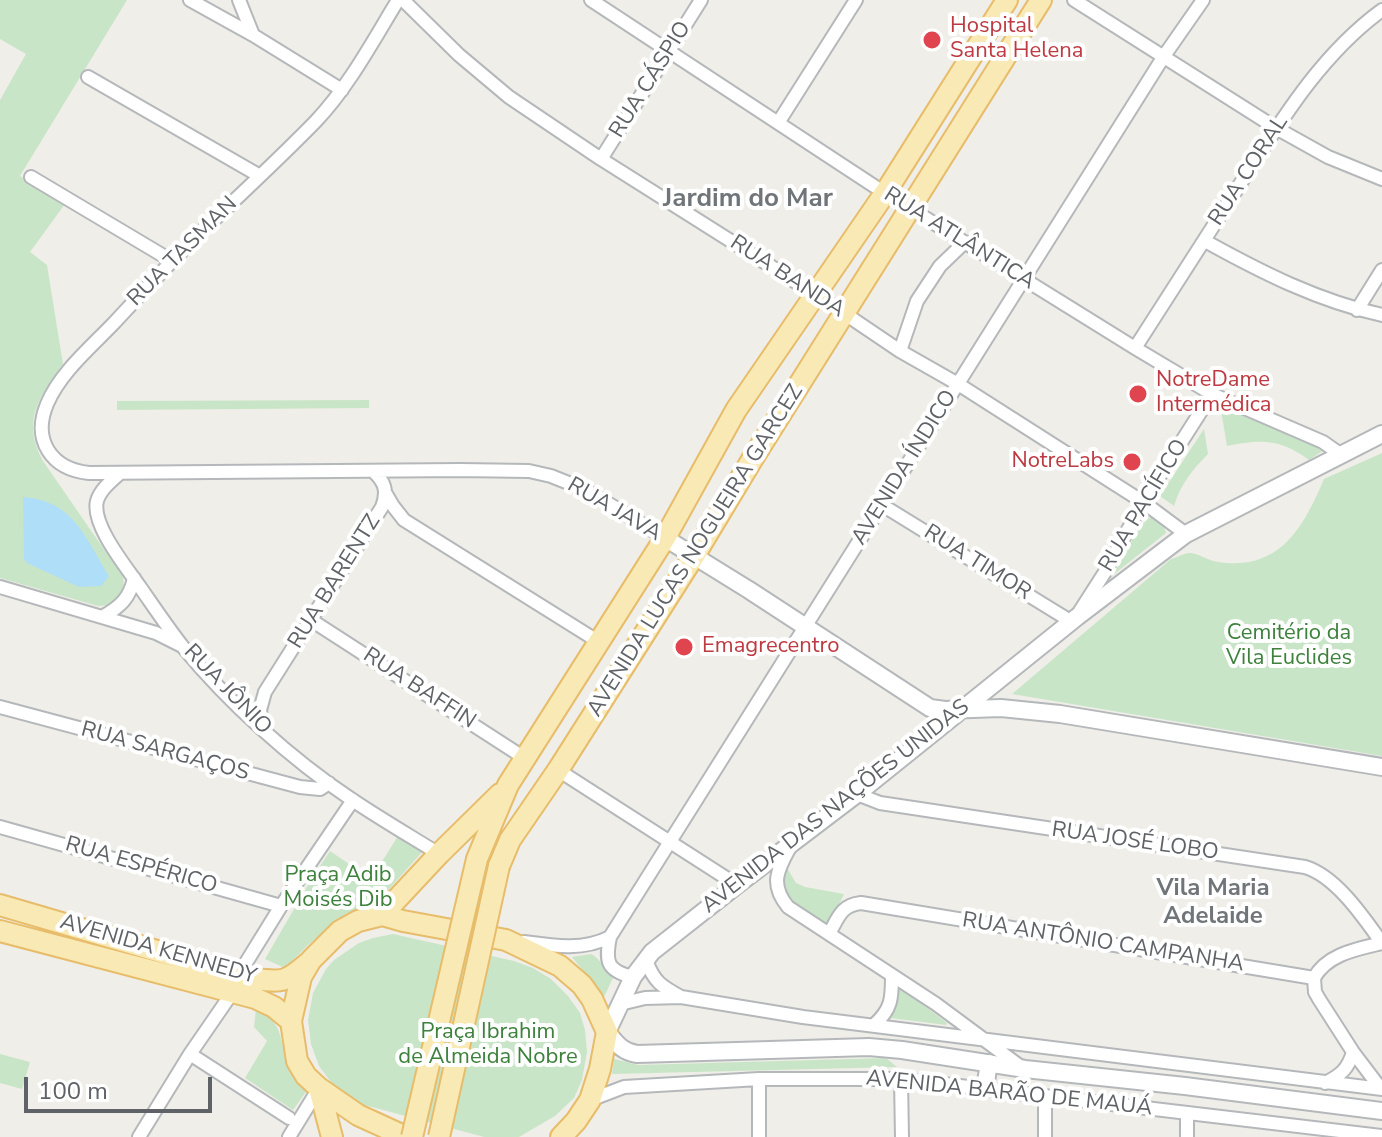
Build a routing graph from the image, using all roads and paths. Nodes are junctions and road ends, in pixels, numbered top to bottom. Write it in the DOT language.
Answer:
graph roads {
  1 [pos="190,0"];
  2 [pos="239,0"];
  3 [pos="400,0"];
  4 [pos="591,0"];
  5 [pos="701,0"];
  6 [pos="856,0"];
  7 [pos="1007,0"];
  8 [pos="1041,0"];
  9 [pos="1074,0"];
  10 [pos="1203,0"];
  11 [pos="1371,0"];
  12 [pos="1381,10"];
  13 [pos="253,35"];
  14 [pos="669,53"];
  15 [pos="1164,56"];
  16 [pos="88,77"];
  17 [pos="342,90"];
  18 [pos="778,123"];
  19 [pos="1276,128"];
  20 [pos="601,159"];
  21 [pos="260,176"];
  22 [pos="31,177"];
  23 [pos="1382,179"];
  24 [pos="885,193"];
  25 [pos="910,208"];
  26 [pos="1205,241"];
  27 [pos="965,242"];
  28 [pos="172,261"];
  29 [pos="1382,270"];
  30 [pos="1024,278"];
  31 [pos="815,294"];
  32 [pos="1357,310"];
  33 [pos="844,313"];
  34 [pos="1382,315"];
  35 [pos="1135,348"];
  36 [pos="900,351"];
  37 [pos="958,384"];
  38 [pos="1212,394"];
  39 [pos="1382,434"];
  40 [pos="1340,454"];
  41 [pos="373,471"];
  42 [pos="120,473"];
  43 [pos="386,494"];
  44 [pos="1143,502"];
  45 [pos="882,505"];
  46 [pos="374,520"];
  47 [pos="404,520"];
  48 [pos="1186,534"];
  49 [pos="665,538"];
  50 [pos="694,556"];
  51 [pos="134,578"];
  52 [pos="0,587"];
  53 [pos="102,617"];
  54 [pos="311,620"];
  55 [pos="1074,620"];
  56 [pos="806,628"];
  57 [pos="599,642"];
  58 [pos="183,646"];
  59 [pos="265,692"];
  60 [pos="230,697"];
  61 [pos="0,707"];
  62 [pos="964,708"];
  63 [pos="263,729"];
  64 [pos="526,759"];
  65 [pos="1382,767"];
  66 [pos="558,770"];
  67 [pos="329,783"];
  68 [pos="508,785"];
  69 [pos="857,794"];
  70 [pos="353,800"];
  71 [pos="0,827"];
  72 [pos="671,841"];
  73 [pos="792,843"];
  74 [pos="439,854"];
  75 [pos="737,885"];
  76 [pos="0,905"];
  77 [pos="281,906"];
  78 [pos="382,915"];
  79 [pos="0,931"];
  80 [pos="829,934"];
  81 [pos="610,937"];
  82 [pos="506,940"];
  83 [pos="1382,943"];
  84 [pos="311,960"];
  85 [pos="646,960"];
  86 [pos="892,975"];
  87 [pos="633,977"];
  88 [pos="1314,978"];
  89 [pos="235,984"];
  90 [pos="681,997"];
  91 [pos="620,1004"];
  92 [pos="291,1021"];
  93 [pos="874,1025"];
  94 [pos="607,1032"];
  95 [pos="985,1040"];
  96 [pos="1353,1052"];
  97 [pos="190,1054"];
  98 [pos="989,1063"];
  99 [pos="1024,1069"];
  100 [pos="759,1079"];
  101 [pos="901,1079"];
  102 [pos="1324,1083"];
  103 [pos="319,1088"];
  104 [pos="985,1088"];
  105 [pos="1382,1089"];
  106 [pos="1045,1096"];
  107 [pos="590,1100"];
  108 [pos="1382,1111"];
  109 [pos="1187,1113"];
  110 [pos="289,1118"];
  111 [pos="1376,1136"];
  112 [pos="139,1137"];
  113 [pos="289,1137"];
  114 [pos="332,1137"];
  115 [pos="406,1137"];
  116 [pos="412,1137"];
  117 [pos="439,1137"];
  118 [pos="561,1137"];
  119 [pos="759,1137"];
  120 [pos="902,1137"];
  121 [pos="1045,1137"];
  122 [pos="1187,1137"];
  1 -- 13 [label="street"];
  2 -- 13 [label="street"];
  3 -- 17 [label="street, RUA TASMAN"];
  3 -- 20 [label="street, RUA BANDA"];
  4 -- 14 [label="street, RUA ATLÂNTICA"];
  5 -- 14 [label="street, RUA CÁSPIO"];
  6 -- 18 [label="street"];
  7 -- 24 [label="main road, AVENIDA LUCAS NOGUEIRA GARCEZ"];
  8 -- 25 [label="main road, AVENIDA LUCAS NOGUEIRA GARCEZ"];
  9 -- 15 [label="street"];
  10 -- 15 [label="street, AVENIDA ÍNDICO"];
  11 -- 12 [label="street"];
  12 -- 19 [label="street, RUA CORAL"];
  13 -- 17 [label="street"];
  14 -- 18 [label="street, RUA ATLÂNTICA"];
  14 -- 20 [label="street, RUA CÁSPIO"];
  15 -- 19 [label="street"];
  15 -- 30 [label="street, AVENIDA ÍNDICO"];
  16 -- 21 [label="street"];
  17 -- 21 [label="street, RUA TASMAN"];
  18 -- 24 [label="street, RUA ATLÂNTICA"];
  19 -- 23 [label="street"];
  19 -- 26 [label="street, RUA CORAL"];
  20 -- 31 [label="street, RUA BANDA"];
  21 -- 28 [label="street, RUA TASMAN"];
  22 -- 28 [label="street"];
  24 -- 25 [label="street, RUA ATLÂNTICA"];
  24 -- 31 [label="main road, AVENIDA LUCAS NOGUEIRA GARCEZ"];
  25 -- 27 [label="street, RUA ATLÂNTICA"];
  25 -- 33 [label="main road, AVENIDA LUCAS NOGUEIRA GARCEZ"];
  26 -- 32 [label="street"];
  26 -- 35 [label="street, RUA CORAL"];
  27 -- 30 [label="street, RUA ATLÂNTICA"];
  27 -- 36 [label="street"];
  28 -- 42 [label="street, RUA TASMAN"];
  29 -- 32 [label="street"];
  30 -- 35 [label="street, RUA ATLÂNTICA"];
  30 -- 37 [label="street, AVENIDA ÍNDICO"];
  31 -- 33 [label="street, RUA BANDA"];
  31 -- 49 [label="main road, AVENIDA LUCAS NOGUEIRA GARCEZ"];
  32 -- 34 [label="street"];
  33 -- 36 [label="street, RUA BANDA"];
  33 -- 50 [label="main road, AVENIDA LUCAS NOGUEIRA GARCEZ"];
  35 -- 38 [label="street, RUA ATLÂNTICA"];
  36 -- 37 [label="street, RUA BANDA"];
  37 -- 44 [label="street, RUA BANDA"];
  37 -- 45 [label="street, AVENIDA ÍNDICO"];
  38 -- 40 [label="street, RUA ATLÂNTICA"];
  38 -- 44 [label="street, RUA PACÍFICO"];
  39 -- 40 [label="street, AVENIDA DAS NAÇÕES UNIDAS"];
  40 -- 48 [label="street, AVENIDA DAS NAÇÕES UNIDAS"];
  41 -- 42 [label="street, RUA JAVA"];
  41 -- 43 [label="street, RUA BARENTZ"];
  41 -- 49 [label="street, RUA JAVA"];
  42 -- 51 [label="street, RUA JÔNIO"];
  43 -- 46 [label="street, RUA BARENTZ"];
  43 -- 47 [label="street"];
  44 -- 48 [label="street, RUA BANDA"];
  44 -- 55 [label="street, RUA PACÍFICO"];
  45 -- 55 [label="street, RUA TIMOR"];
  45 -- 56 [label="street, AVENIDA ÍNDICO"];
  46 -- 47 [label="street"];
  46 -- 54 [label="street, RUA BARENTZ"];
  47 -- 57 [label="street"];
  48 -- 55 [label="street, AVENIDA DAS NAÇÕES UNIDAS"];
  49 -- 50 [label="street, RUA JAVA"];
  49 -- 57 [label="main road, AVENIDA LUCAS NOGUEIRA GARCEZ"];
  50 -- 56 [label="street, RUA JAVA"];
  50 -- 66 [label="main road, AVENIDA LUCAS NOGUEIRA GARCEZ"];
  51 -- 53 [label="street"];
  51 -- 58 [label="street, RUA JÔNIO"];
  52 -- 53 [label="street"];
  53 -- 58 [label="street"];
  54 -- 59 [label="street, RUA BARENTZ"];
  54 -- 64 [label="street, RUA BAFFIN"];
  55 -- 62 [label="street, AVENIDA DAS NAÇÕES UNIDAS"];
  56 -- 62 [label="street, RUA JAVA"];
  56 -- 72 [label="street, AVENIDA ÍNDICO"];
  57 -- 64 [label="main road, AVENIDA LUCAS NOGUEIRA GARCEZ"];
  58 -- 60 [label="street, RUA JÔNIO"];
  59 -- 60 [label="street"];
  59 -- 63 [label="street, RUA BARENTZ"];
  60 -- 63 [label="street, RUA JÔNIO"];
  61 -- 67 [label="street, RUA SARGAÇOS"];
  62 -- 65 [label="street, RUA JAVA"];
  62 -- 69 [label="street, AVENIDA DAS NAÇÕES UNIDAS"];
  63 -- 67 [label="street, RUA JÔNIO"];
  64 -- 68 [label="main road, AVENIDA LUCAS NOGUEIRA GARCEZ"];
  66 -- 72 [label="street"];
  66 -- 117 [label="main road, AVENIDA LUCAS NOGUEIRA GARCEZ, bridge"];
  67 -- 70 [label="street, RUA JÔNIO"];
  68 -- 74 [label="main road, AVENIDA LUCAS NOGUEIRA GARCEZ"];
  68 -- 116 [label="main road, AVENIDA LUCAS NOGUEIRA GARCEZ, bridge"];
  69 -- 73 [label="street, AVENIDA DAS NAÇÕES UNIDAS"];
  69 -- 83 [label="street, RUA JOSÉ LOBO"];
  70 -- 74 [label="street, RUA JÔNIO"];
  70 -- 77 [label="street"];
  71 -- 77 [label="street, RUA ESPÉRICO"];
  72 -- 75 [label="street"];
  72 -- 81 [label="street, AVENIDA ÍNDICO"];
  73 -- 75 [label="street, AVENIDA DAS NAÇÕES UNIDAS"];
  73 -- 80 [label="street"];
  74 -- 78 [label="main road, AVENIDA LUCAS NOGUEIRA GARCEZ"];
  75 -- 85 [label="street, AVENIDA DAS NAÇÕES UNIDAS"];
  76 -- 89 [label="main road, AVENIDA KENNEDY"];
  77 -- 89 [label="street"];
  78 -- 82 [label="main road"];
  78 -- 84 [label="main road"];
  79 -- 89 [label="main road, AVENIDA KENNEDY"];
  80 -- 86 [label="street"];
  80 -- 88 [label="street, RUA ANTÔNIO CAMPANHA"];
  81 -- 82 [label="street"];
  81 -- 87 [label="street"];
  82 -- 94 [label="main road"];
  83 -- 88 [label="street"];
  84 -- 89 [label="main road, AVENIDA KENNEDY"];
  84 -- 92 [label="main road"];
  85 -- 87 [label="street, AVENIDA DAS NAÇÕES UNIDAS"];
  85 -- 90 [label="street"];
  86 -- 93 [label="street"];
  86 -- 95 [label="street"];
  87 -- 91 [label="street, AVENIDA DAS NAÇÕES UNIDAS"];
  88 -- 96 [label="street"];
  89 -- 92 [label="main road, AVENIDA KENNEDY"];
  89 -- 97 [label="street"];
  90 -- 91 [label="street"];
  90 -- 93 [label="street"];
  91 -- 94 [label="street, AVENIDA DAS NAÇÕES UNIDAS"];
  92 -- 103 [label="main road"];
  93 -- 95 [label="street"];
  94 -- 98 [label="street, AVENIDA BARÃO DE MAUÁ"];
  94 -- 107 [label="main road, AVENIDA DAS NAÇÕES UNIDAS"];
  95 -- 99 [label="street"];
  95 -- 102 [label="street"];
  96 -- 102 [label="street"];
  96 -- 105 [label="street"];
  97 -- 110 [label="street"];
  97 -- 112 [label="street"];
  98 -- 99 [label="street, AVENIDA BARÃO DE MAUÁ"];
  98 -- 104 [label="street"];
  99 -- 108 [label="street, AVENIDA BARÃO DE MAUÁ"];
  100 -- 101 [label="street, AVENIDA BARÃO DE MAUÁ"];
  100 -- 107 [label="street, AVENIDA BARÃO DE MAUÁ"];
  100 -- 119 [label="street"];
  101 -- 104 [label="street, AVENIDA BARÃO DE MAUÁ"];
  101 -- 120 [label="street"];
  102 -- 105 [label="street"];
  103 -- 113 [label="street"];
  103 -- 114 [label="main road"];
  103 -- 115 [label="main road"];
  104 -- 106 [label="street, AVENIDA BARÃO DE MAUÁ"];
  106 -- 109 [label="street, AVENIDA BARÃO DE MAUÁ"];
  106 -- 121 [label="street"];
  107 -- 118 [label="main road, AVENIDA DAS NAÇÕES UNIDAS"];
  109 -- 111 [label="street, AVENIDA BARÃO DE MAUÁ"];
  109 -- 122 [label="street"];
}
